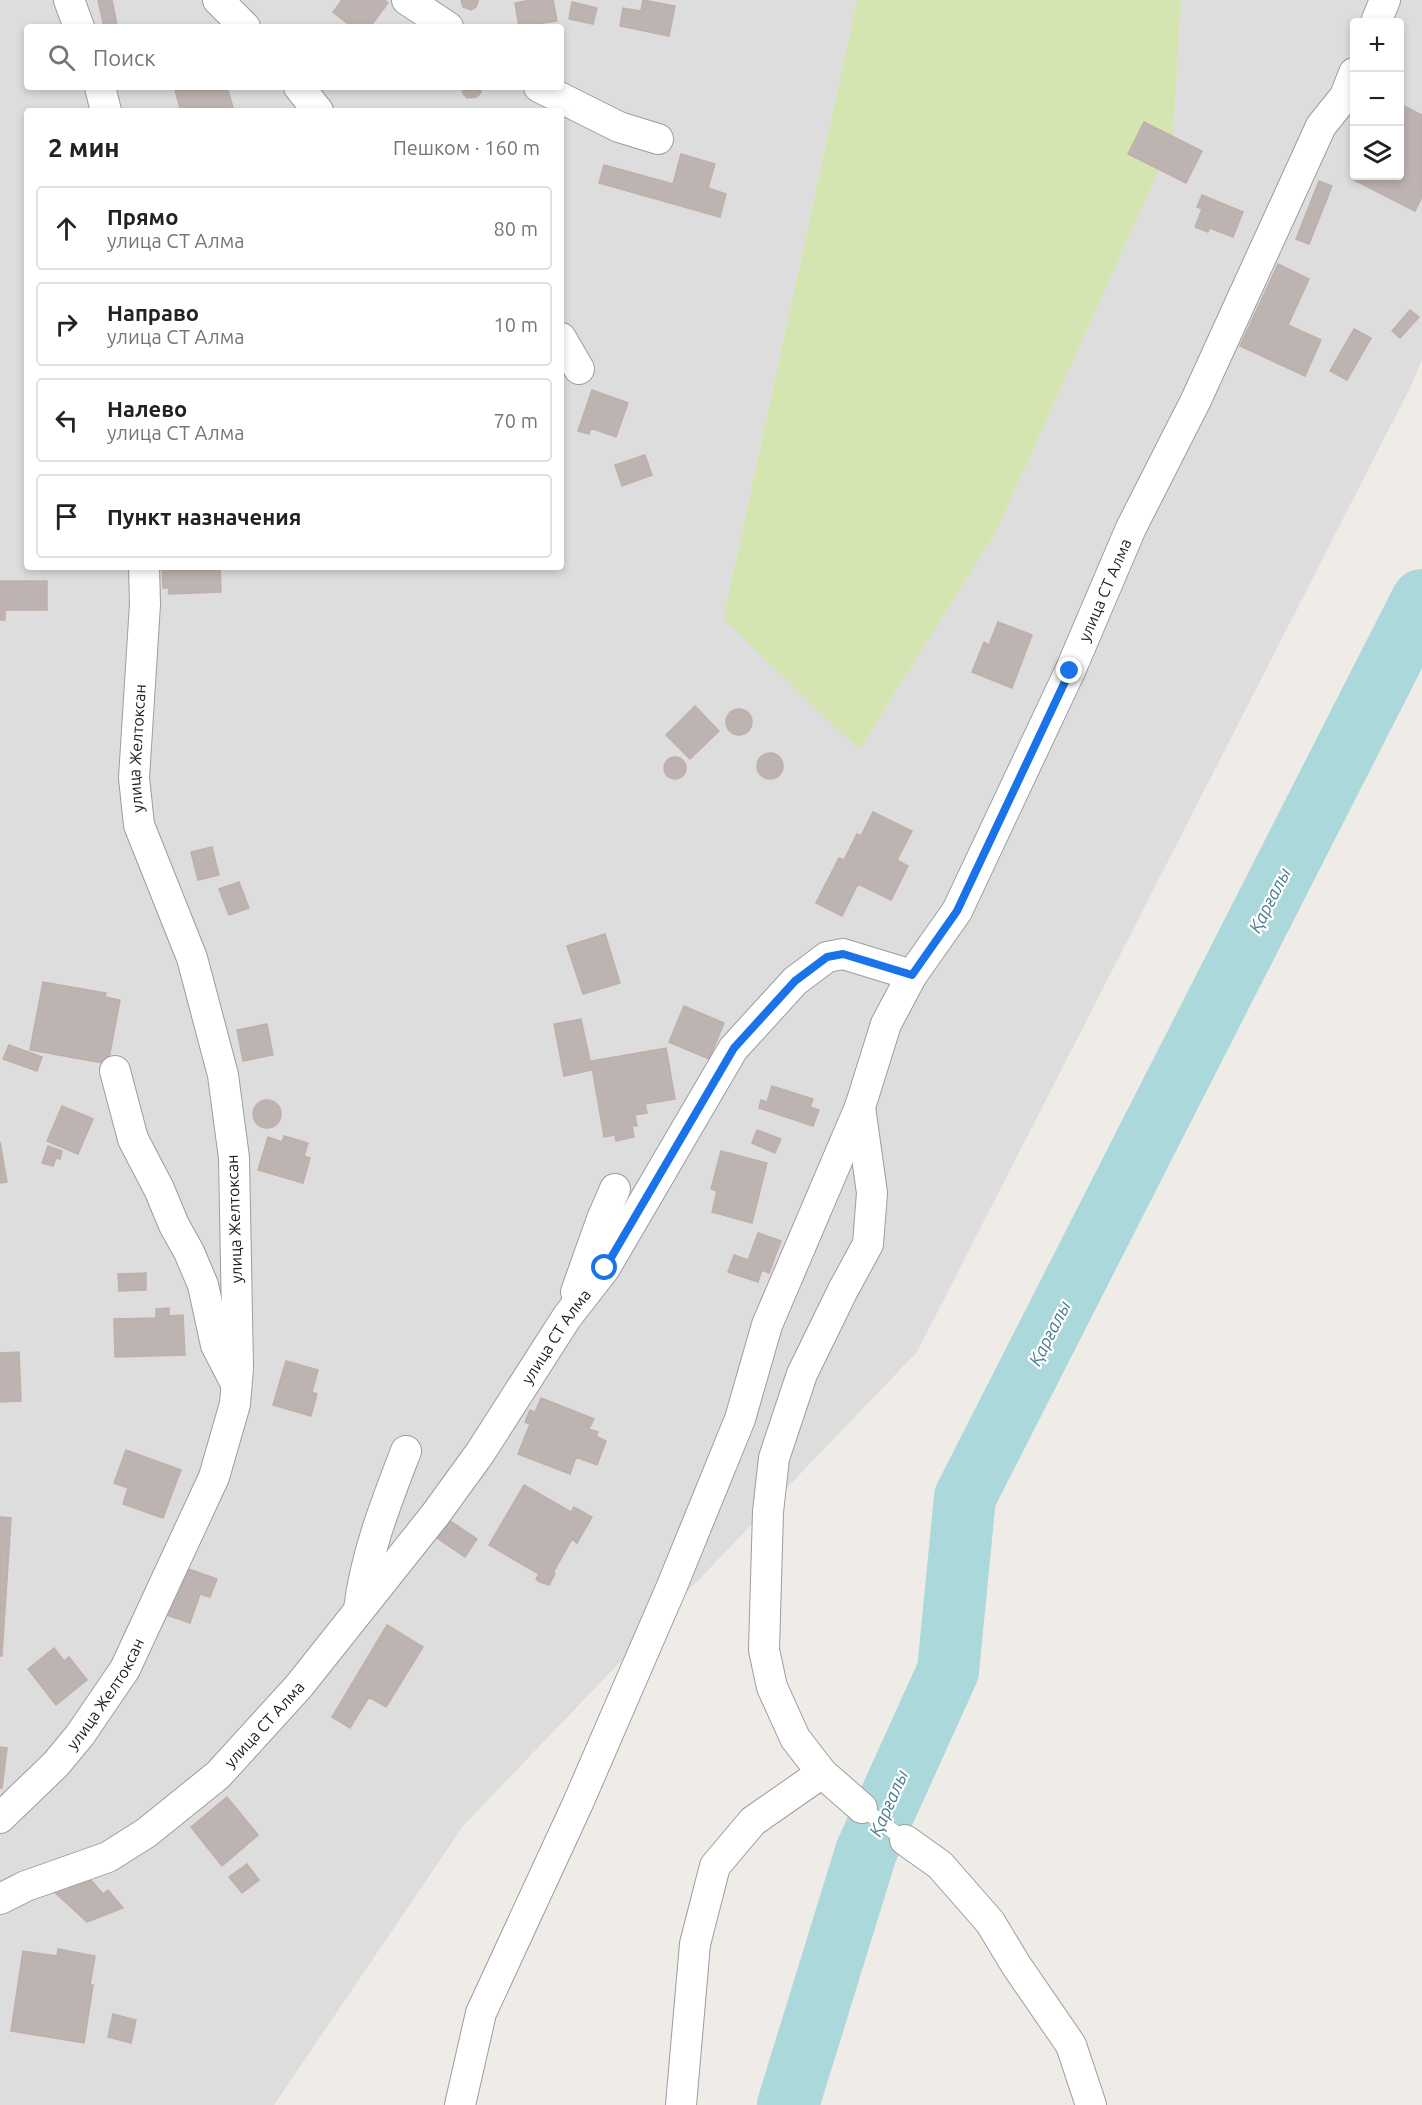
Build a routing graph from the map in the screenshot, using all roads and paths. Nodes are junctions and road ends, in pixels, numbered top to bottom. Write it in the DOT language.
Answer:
graph roads {
  1 [pos="69,0"];
  2 [pos="218,0"];
  3 [pos="407,0"];
  4 [pos="1385,0"];
  5 [pos="1378,18"];
  6 [pos="78,24"];
  7 [pos="241,24"];
  8 [pos="443,24"];
  9 [pos="1350,84"];
  10 [pos="101,90"];
  11 [pos="301,90"];
  12 [pos="544,90"];
  13 [pos="105,108"];
  14 [pos="316,108"];
  15 [pos="658,139"];
  16 [pos="564,343"];
  17 [pos="579,369"];
  18 [pos="144,570"];
  19 [pos="912,975"];
  20 [pos="115,1071"];
  21 [pos="860,1107"];
  22 [pos="615,1189"];
  23 [pos="567,1317"];
  24 [pos="237,1385"];
  25 [pos="406,1451"];
  26 [pos="359,1612"];
  27 [pos="822,1773"];
  28 [pos="862,1808"];
  29 [pos="0,1818"];
  30 [pos="905,1840"];
  31 [pos="0,1899"];
  32 [pos="460,2105"];
  33 [pos="681,2105"];
  34 [pos="1092,2105"];
  1 -- 6 [label="street"];
  2 -- 7 [label="street"];
  3 -- 8 [label="street"];
  4 -- 5 [label="street"];
  9 -- 19 [label="street, улица СТ Алма"];
  10 -- 13 [label="street"];
  11 -- 14 [label="street"];
  12 -- 15 [label="street"];
  16 -- 17 [label="street"];
  18 -- 24 [label="street, улица Желтоксан"];
  19 -- 21 [label="street"];
  19 -- 23 [label="street, улица СТ Алма"];
  20 -- 24 [label="street"];
  21 -- 27 [label="street"];
  21 -- 32 [label="street"];
  22 -- 23 [label="street"];
  23 -- 26 [label="street, улица СТ Алма"];
  24 -- 29 [label="street, улица Желтоксан"];
  25 -- 26 [label="street"];
  26 -- 31 [label="street, улица СТ Алма"];
  27 -- 28 [label="street"];
  27 -- 33 [label="street"];
  28 -- 30 [label="lane"];
  30 -- 34 [label="street"];
}
